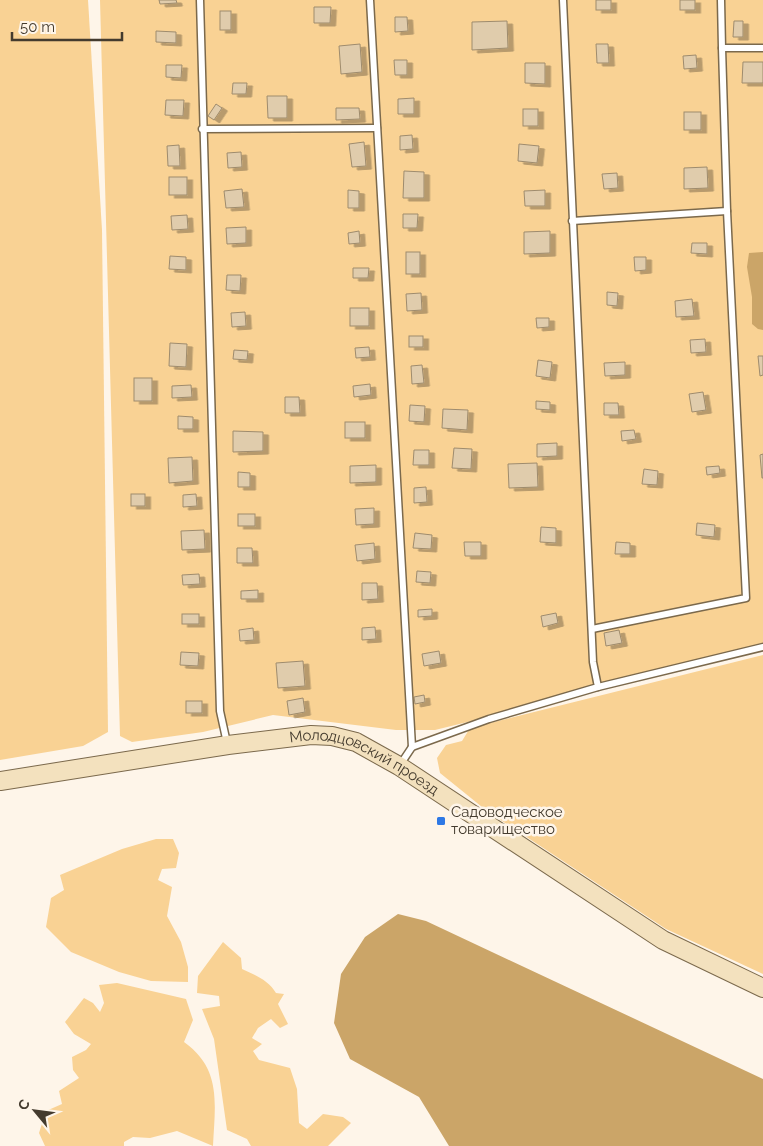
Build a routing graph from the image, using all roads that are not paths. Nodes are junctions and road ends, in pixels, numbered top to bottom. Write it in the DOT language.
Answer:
graph roads {
  1 [pos="200,0"];
  2 [pos="370,0"];
  3 [pos="563,0"];
  4 [pos="721,0"];
  5 [pos="722,48"];
  6 [pos="763,48"];
  7 [pos="377,128"];
  8 [pos="202,129"];
  9 [pos="727,211"];
  10 [pos="572,221"];
  11 [pos="592,629"];
  12 [pos="763,647"];
  13 [pos="598,687"];
  14 [pos="228,746"];
  15 [pos="412,747"];
  16 [pos="399,766"];
  17 [pos="0,781"];
  18 [pos="763,988"];
  1 -- 8 [label="lane"];
  2 -- 7 [label="lane"];
  3 -- 10 [label="lane"];
  4 -- 5 [label="lane"];
  5 -- 6 [label="lane"];
  5 -- 9 [label="lane"];
  7 -- 8 [label="lane"];
  7 -- 15 [label="lane"];
  8 -- 14 [label="lane"];
  9 -- 10 [label="lane"];
  9 -- 11 [label="lane"];
  10 -- 11 [label="lane"];
  11 -- 13 [label="lane"];
  12 -- 13 [label="lane"];
  13 -- 15 [label="lane"];
  14 -- 16 [label="street, Молодцовский проезд"];
  14 -- 17 [label="street, Молодцовский проезд"];
  15 -- 16 [label="lane"];
  16 -- 18 [label="street, Молодцовский проезд"];
}
